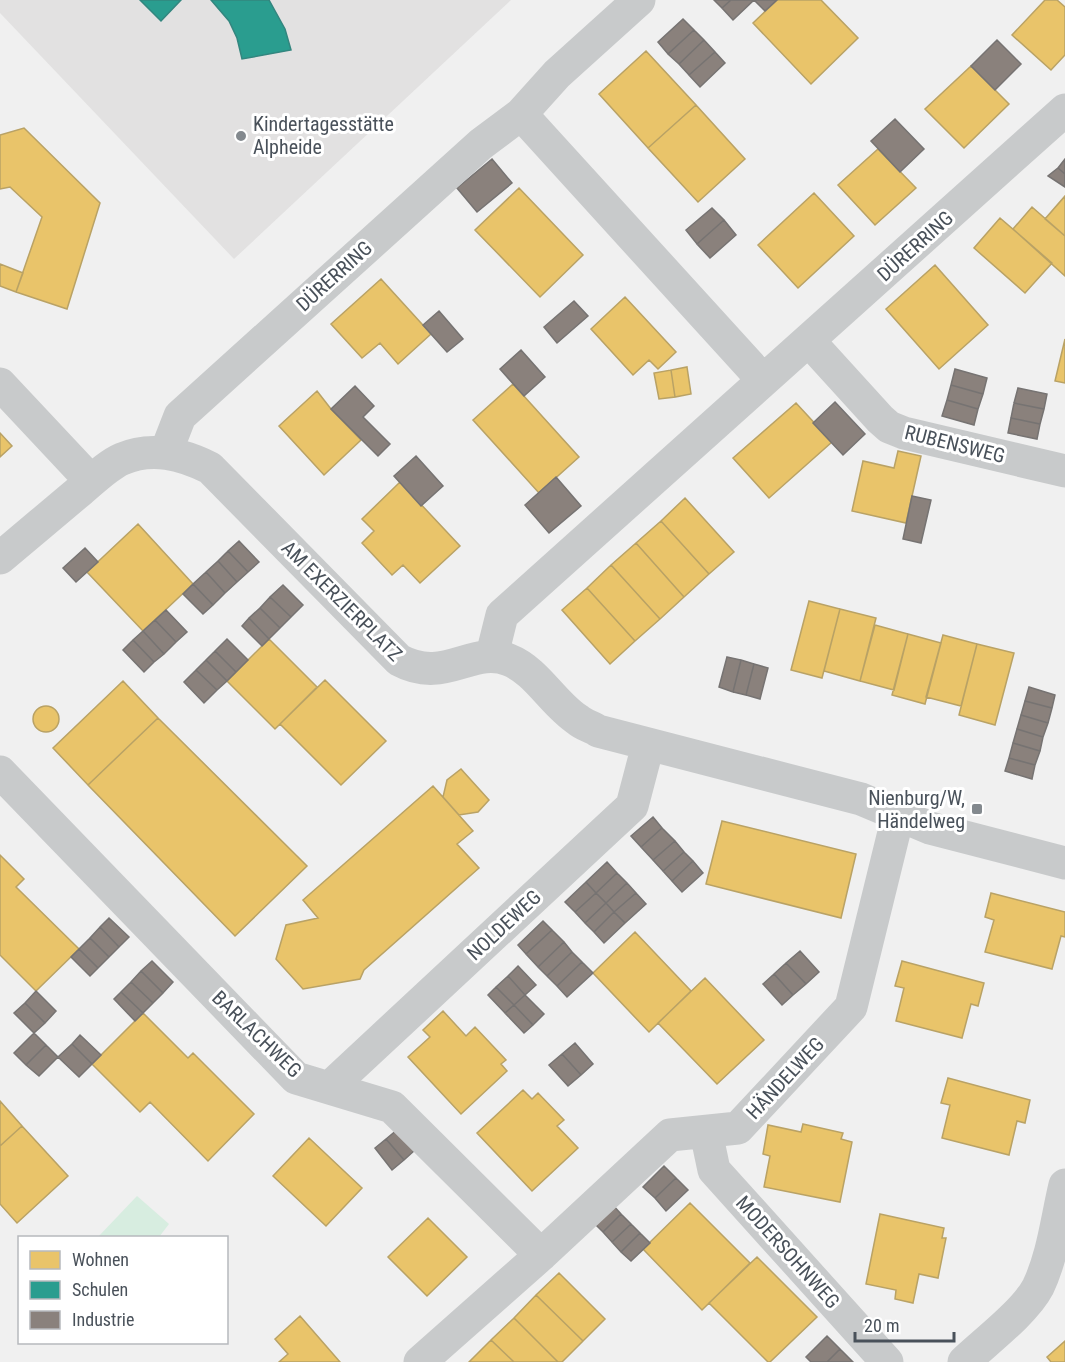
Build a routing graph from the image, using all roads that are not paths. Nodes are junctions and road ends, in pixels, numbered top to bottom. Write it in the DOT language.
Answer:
graph roads {
  1 [pos="639,0"];
  2 [pos="1065,110"];
  3 [pos="521,114"];
  4 [pos="809,341"];
  5 [pos="763,380"];
  6 [pos="0,384"];
  7 [pos="166,452"];
  8 [pos="1065,471"];
  9 [pos="91,481"];
  10 [pos="0,558"];
  11 [pos="492,655"];
  12 [pos="648,745"];
  13 [pos="0,772"];
  14 [pos="898,816"];
  15 [pos="1065,863"];
  16 [pos="329,1088"];
  17 [pos="706,1132"];
  18 [pos="1065,1185"];
  19 [pos="541,1255"];
  20 [pos="420,1362"];
  21 [pos="887,1362"];
  22 [pos="964,1362"];
  1 -- 3 [label="street, DÜRERRING"];
  2 -- 4 [label="street, DÜRERRING"];
  3 -- 5 [label="street"];
  3 -- 7 [label="street, DÜRERRING"];
  4 -- 5 [label="street, DÜRERRING"];
  4 -- 8 [label="street, RUBENSWEG"];
  5 -- 11 [label="street, DÜRERRING"];
  6 -- 9 [label="street"];
  7 -- 9 [label="street, AM EXERZIERPLATZ"];
  7 -- 11 [label="street, AM EXERZIERPLATZ"];
  9 -- 10 [label="street, AM EXERZIERPLATZ"];
  11 -- 12 [label="street"];
  12 -- 14 [label="street"];
  12 -- 16 [label="street, NOLDEWEG"];
  13 -- 16 [label="street, BARLACHWEG"];
  14 -- 15 [label="street"];
  14 -- 17 [label="street, HÄNDELWEG"];
  16 -- 19 [label="street, BARLACHWEG"];
  17 -- 19 [label="street, HÄNDELWEG"];
  17 -- 21 [label="street, MODERSOHNWEG"];
  18 -- 22 [label="street"];
  19 -- 20 [label="street, HÄNDELWEG"];
}
